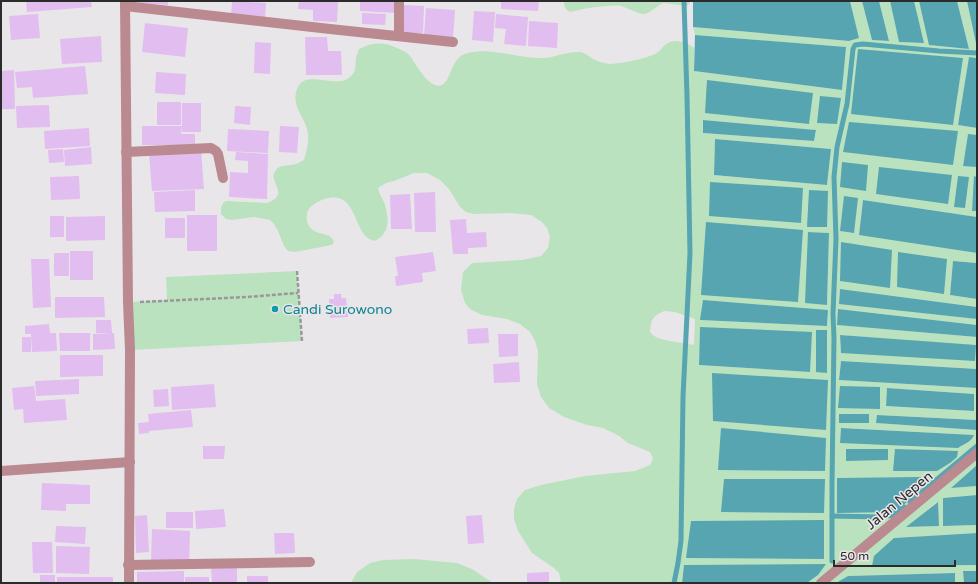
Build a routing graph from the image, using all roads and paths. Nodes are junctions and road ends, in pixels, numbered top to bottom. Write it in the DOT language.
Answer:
graph roads {
  1 [pos="399,1"];
  2 [pos="125,4"];
  3 [pos="399,36"];
  4 [pos="453,42"];
  5 [pos="126,152"];
  6 [pos="223,178"];
  7 [pos="297,271"];
  8 [pos="298,293"];
  9 [pos="128,302"];
  10 [pos="318,311"];
  11 [pos="300,313"];
  12 [pos="302,341"];
  13 [pos="977,454"];
  14 [pos="130,462"];
  15 [pos="1,471"];
  16 [pos="310,562"];
  17 [pos="128,565"];
  18 [pos="129,583"];
  19 [pos="821,583"];
  1 -- 3 [label="street"];
  2 -- 3 [label="street"];
  2 -- 5 [label="street"];
  3 -- 4 [label="street"];
  5 -- 6 [label="street"];
  5 -- 9 [label="street"];
  7 -- 8 [label="path"];
  8 -- 9 [label="path"];
  8 -- 11 [label="path"];
  9 -- 14 [label="street"];
  10 -- 11 [label="path"];
  11 -- 12 [label="path"];
  13 -- 19 [label="street, Jalan Nepen"];
  14 -- 15 [label="street"];
  14 -- 17 [label="street"];
  16 -- 17 [label="street"];
  17 -- 18 [label="street"];
}
